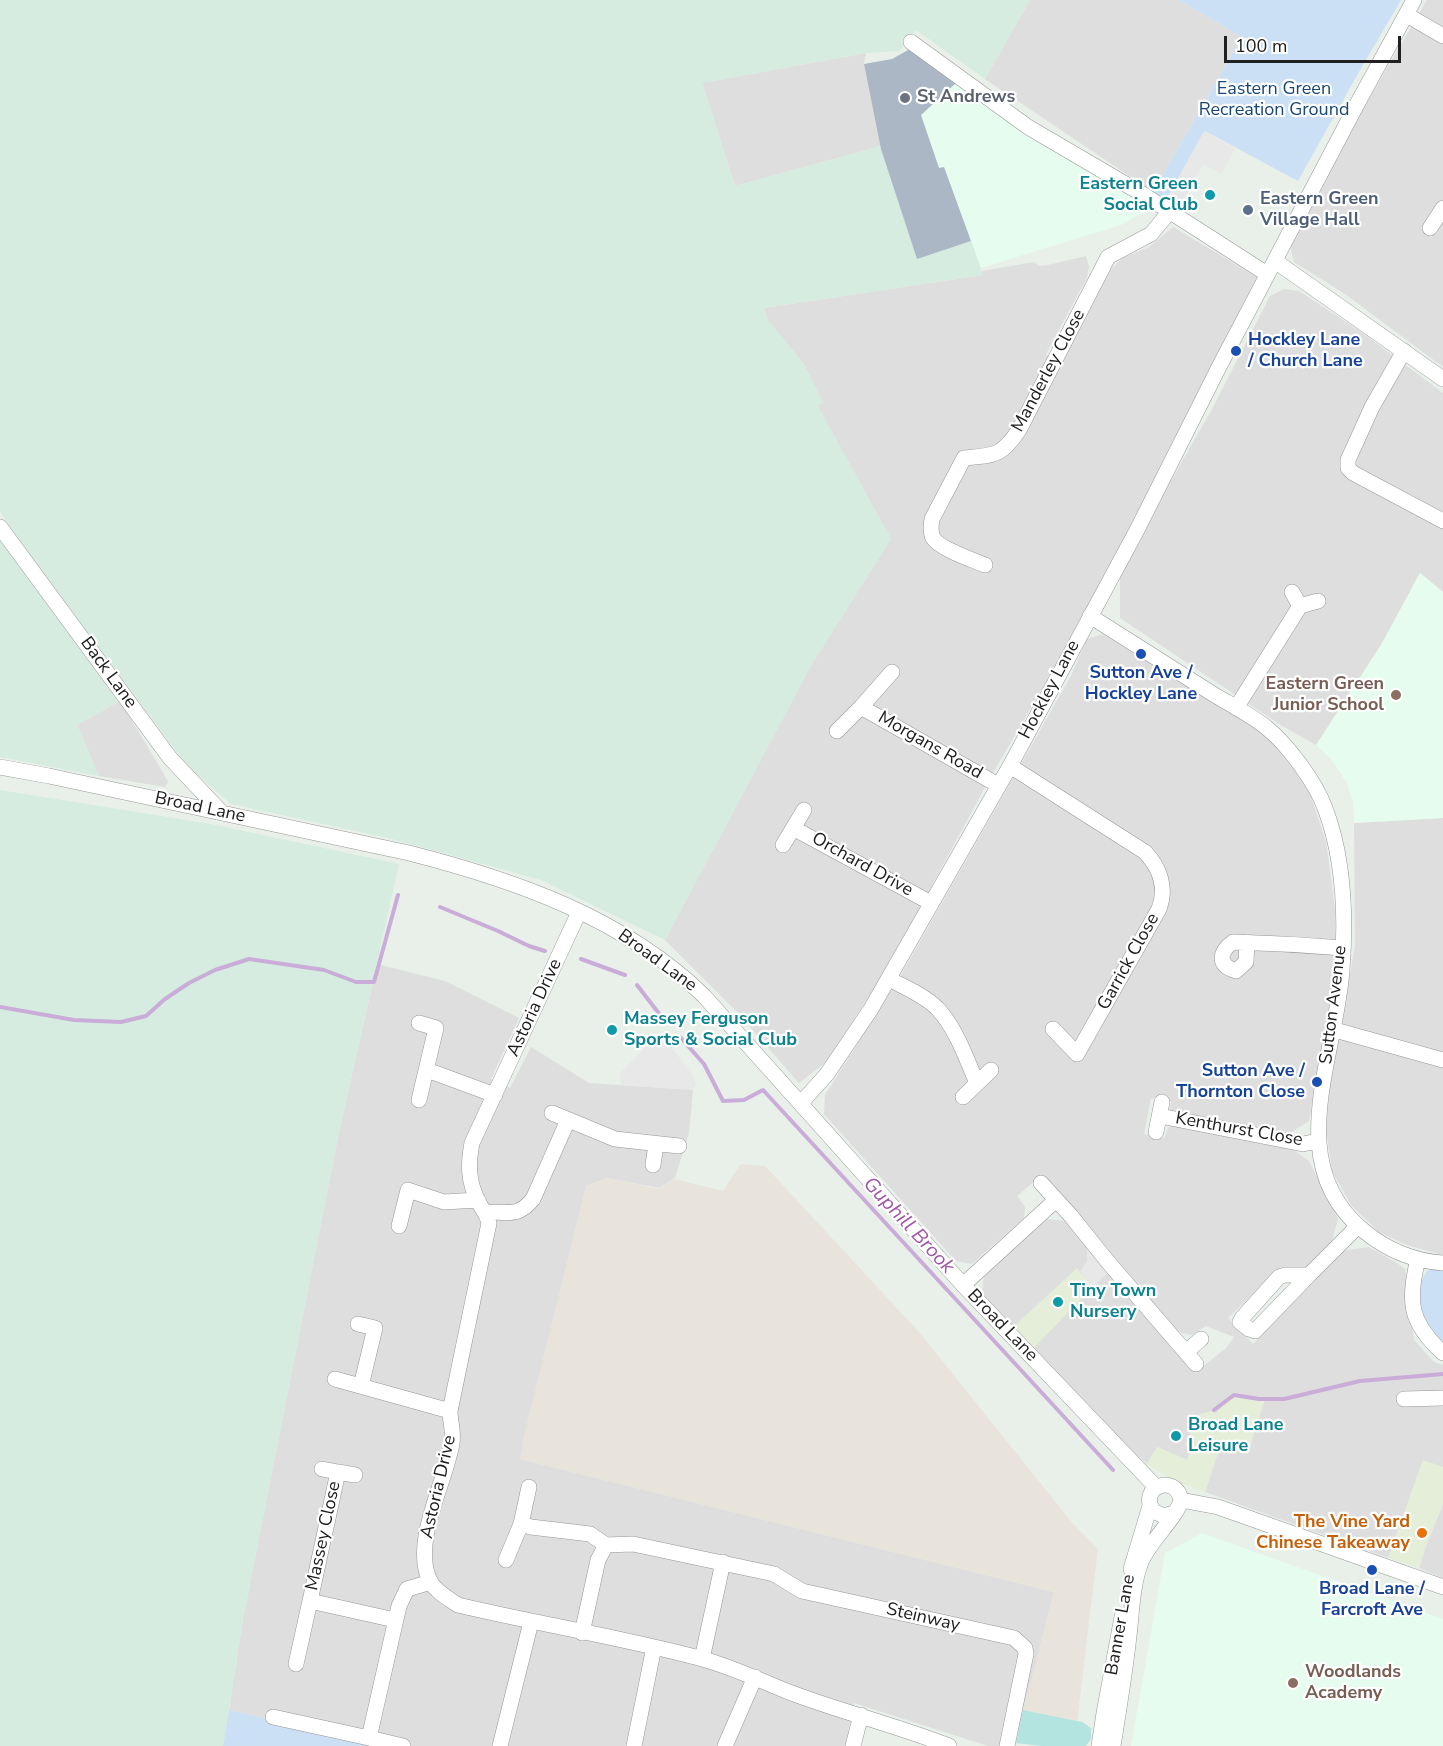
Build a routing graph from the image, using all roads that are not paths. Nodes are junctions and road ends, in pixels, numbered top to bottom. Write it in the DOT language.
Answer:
graph roads {
  1 [pos="1414,0"];
  2 [pos="1407,15"];
  3 [pos="1443,36"];
  4 [pos="911,42"];
  5 [pos="1443,208"];
  6 [pos="1170,211"];
  7 [pos="1430,228"];
  8 [pos="1271,267"];
  9 [pos="1404,351"];
  10 [pos="1443,379"];
  11 [pos="1443,521"];
  12 [pos="0,527"];
  13 [pos="985,565"];
  14 [pos="1292,592"];
  15 [pos="1318,601"];
  16 [pos="1300,606"];
  17 [pos="1090,616"];
  18 [pos="892,672"];
  19 [pos="861,707"];
  20 [pos="1236,708"];
  21 [pos="837,731"];
  22 [pos="1010,766"];
  23 [pos="0,767"];
  24 [pos="998,785"];
  25 [pos="804,810"];
  26 [pos="222,813"];
  27 [pos="793,828"];
  28 [pos="783,845"];
  29 [pos="931,903"];
  30 [pos="579,912"];
  31 [pos="1247,942"];
  32 [pos="1343,948"];
  33 [pos="889,979"];
  34 [pos="419,1023"];
  35 [pos="1053,1029"];
  36 [pos="1335,1030"];
  37 [pos="1443,1060"];
  38 [pos="427,1070"];
  39 [pos="991,1070"];
  40 [pos="978,1083"];
  41 [pos="495,1095"];
  42 [pos="963,1097"];
  43 [pos="419,1100"];
  44 [pos="801,1103"];
  45 [pos="552,1113"];
  46 [pos="568,1120"];
  47 [pos="1156,1132"];
  48 [pos="1318,1141"];
  49 [pos="656,1144"];
  50 [pos="679,1146"];
  51 [pos="653,1165"];
  52 [pos="1041,1183"];
  53 [pos="478,1200"];
  54 [pos="1056,1200"];
  55 [pos="486,1213"];
  56 [pos="399,1226"];
  57 [pos="1358,1226"];
  58 [pos="1418,1259"];
  59 [pos="1443,1263"];
  60 [pos="1309,1275"];
  61 [pos="963,1285"];
  62 [pos="358,1324"];
  63 [pos="375,1328"];
  64 [pos="391,1331"];
  65 [pos="1201,1339"];
  66 [pos="1186,1352"];
  67 [pos="1443,1353"];
  68 [pos="1196,1364"];
  69 [pos="335,1379"];
  70 [pos="361,1386"];
  71 [pos="1443,1398"];
  72 [pos="1404,1399"];
  73 [pos="450,1411"];
  74 [pos="322,1469"];
  75 [pos="338,1472"];
  76 [pos="355,1475"];
  77 [pos="529,1487"];
  78 [pos="1156,1487"];
  79 [pos="1150,1506"];
  80 [pos="1177,1507"];
  81 [pos="521,1524"];
  82 [pos="606,1545"];
  83 [pos="506,1560"];
  84 [pos="723,1562"];
  85 [pos="430,1582"];
  86 [pos="1443,1587"];
  87 [pos="310,1601"];
  88 [pos="395,1620"];
  89 [pos="531,1622"];
  90 [pos="582,1633"];
  91 [pos="654,1647"];
  92 [pos="702,1659"];
  93 [pos="296,1664"];
  94 [pos="755,1677"];
  95 [pos="861,1715"];
  96 [pos="1118,1715"];
  97 [pos="273,1717"];
  98 [pos="369,1738"];
  99 [pos="403,1746"];
  100 [pos="500,1746"];
  101 [pos="634,1746"];
  102 [pos="725,1746"];
  103 [pos="853,1746"];
  104 [pos="949,1746"];
  105 [pos="1007,1746"];
  106 [pos="1099,1746"];
  107 [pos="1106,1746"];
  108 [pos="1113,1746"];
  1 -- 2 [label="street, Hockley Lane"];
  2 -- 3 [label="street"];
  2 -- 8 [label="street, Hockley Lane"];
  4 -- 6 [label="street"];
  5 -- 7 [label="street"];
  6 -- 8 [label="street"];
  6 -- 13 [label="street, Manderley Close"];
  8 -- 9 [label="street"];
  8 -- 17 [label="street, Hockley Lane"];
  9 -- 10 [label="street"];
  9 -- 11 [label="street"];
  12 -- 26 [label="street, Back Lane"];
  14 -- 16 [label="street"];
  15 -- 16 [label="street"];
  16 -- 20 [label="street"];
  17 -- 20 [label="street, Sutton Avenue"];
  17 -- 22 [label="street, Hockley Lane"];
  18 -- 19 [label="street, Morgans Road"];
  19 -- 21 [label="street, Morgans Road"];
  19 -- 24 [label="street, Morgans Road"];
  20 -- 32 [label="street, Sutton Avenue"];
  22 -- 24 [label="street, Hockley Lane"];
  22 -- 35 [label="street, Garrick Close"];
  23 -- 26 [label="street, Broad Lane"];
  24 -- 29 [label="street, Hockley Lane"];
  25 -- 27 [label="street, Orchard Drive"];
  26 -- 30 [label="street, Broad Lane"];
  27 -- 28 [label="street, Orchard Drive"];
  27 -- 29 [label="street, Orchard Drive"];
  29 -- 33 [label="street, Hockley Lane"];
  30 -- 41 [label="street, Astoria Drive"];
  30 -- 44 [label="street, Broad Lane"];
  31 -- 32 [label="street"];
  32 -- 36 [label="street, Sutton Avenue"];
  33 -- 40 [label="street"];
  33 -- 44 [label="street, Hockley Lane"];
  34 -- 38 [label="street"];
  36 -- 37 [label="street"];
  36 -- 48 [label="street, Sutton Avenue"];
  38 -- 41 [label="street"];
  38 -- 43 [label="street"];
  39 -- 40 [label="street"];
  40 -- 42 [label="street"];
  41 -- 53 [label="street, Astoria Drive"];
  44 -- 61 [label="street, Broad Lane"];
  45 -- 46 [label="street"];
  46 -- 49 [label="street"];
  46 -- 55 [label="street"];
  47 -- 48 [label="street, Kenthurst Close"];
  48 -- 57 [label="street, Sutton Avenue"];
  49 -- 50 [label="street"];
  49 -- 51 [label="street"];
  52 -- 54 [label="street"];
  53 -- 55 [label="street, Astoria Drive"];
  53 -- 56 [label="street"];
  54 -- 61 [label="street"];
  54 -- 66 [label="street"];
  55 -- 73 [label="street, Astoria Drive"];
  57 -- 58 [label="street, Sutton Avenue"];
  57 -- 60 [label="street"];
  58 -- 59 [label="street, Sutton Avenue"];
  58 -- 67 [label="street"];
  61 -- 78 [label="street, Broad Lane"];
  62 -- 63 [label="street"];
  63 -- 64 [label="street"];
  63 -- 70 [label="street"];
  65 -- 66 [label="street"];
  66 -- 68 [label="street"];
  69 -- 70 [label="street"];
  70 -- 73 [label="street"];
  71 -- 72 [label="street"];
  73 -- 85 [label="street, Astoria Drive"];
  74 -- 75 [label="street, Massey Close"];
  75 -- 76 [label="street, Massey Close"];
  75 -- 87 [label="street, Massey Close"];
  77 -- 81 [label="street"];
  78 -- 79 [label="street"];
  78 -- 80 [label="street"];
  79 -- 80 [label="street"];
  79 -- 106 [label="street, Banner Lane"];
  80 -- 86 [label="street"];
  80 -- 96 [label="street, Banner Lane"];
  81 -- 82 [label="street"];
  81 -- 83 [label="street"];
  82 -- 84 [label="street, Steinway"];
  82 -- 90 [label="street"];
  84 -- 92 [label="street"];
  84 -- 105 [label="street, Steinway"];
  85 -- 88 [label="street"];
  85 -- 89 [label="street"];
  87 -- 88 [label="street, Massey Close"];
  87 -- 93 [label="street, Massey Close"];
  88 -- 98 [label="street"];
  89 -- 90 [label="street"];
  89 -- 100 [label="street"];
  90 -- 91 [label="street"];
  91 -- 92 [label="street"];
  91 -- 101 [label="street"];
  92 -- 94 [label="street"];
  94 -- 95 [label="street"];
  94 -- 102 [label="street"];
  95 -- 103 [label="street"];
  95 -- 104 [label="street"];
  96 -- 107 [label="street, Banner Lane"];
  96 -- 108 [label="street, Banner Lane"];
  97 -- 98 [label="street"];
  98 -- 99 [label="street"];
}
